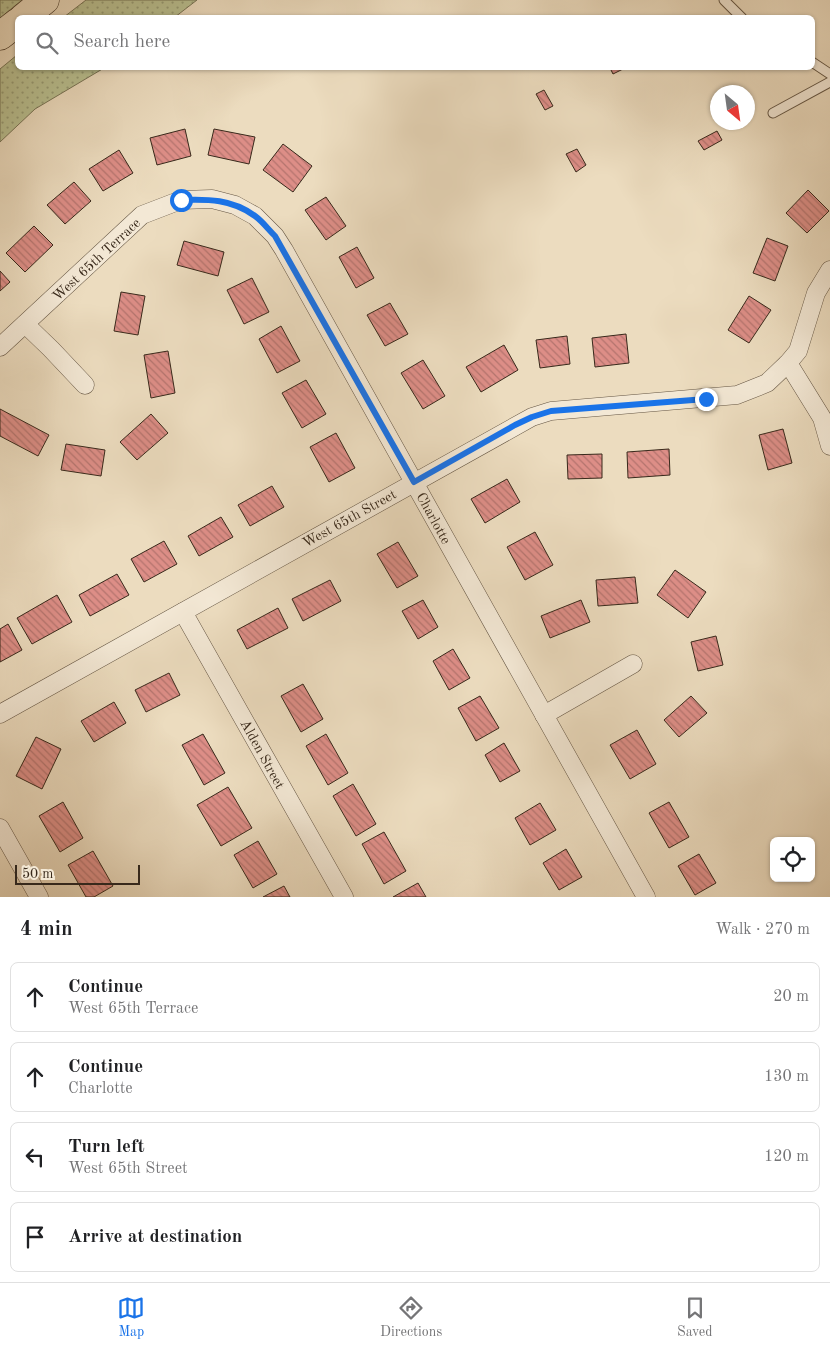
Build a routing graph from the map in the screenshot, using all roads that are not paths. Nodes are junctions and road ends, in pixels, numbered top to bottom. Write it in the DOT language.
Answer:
graph roads {
  1 [pos="45,0"];
  2 [pos="724,0"];
  3 [pos="27,15"];
  4 [pos="739,15"];
  5 [pos="15,24"];
  6 [pos="0,36"];
  7 [pos="815,64"];
  8 [pos="830,74"];
  9 [pos="830,82"];
  10 [pos="773,114"];
  11 [pos="235,205"];
  12 [pos="830,270"];
  13 [pos="24,324"];
  14 [pos="0,347"];
  15 [pos="788,363"];
  16 [pos="85,385"];
  17 [pos="830,446"];
  18 [pos="414,482"];
  19 [pos="182,612"];
  20 [pos="633,664"];
  21 [pos="0,714"];
  22 [pos="544,715"];
  23 [pos="0,828"];
  24 [pos="39,897"];
  25 [pos="344,897"];
  26 [pos="646,897"];
  1 -- 3 [label="highway"];
  2 -- 4 [label="lane"];
  5 -- 6 [label="highway"];
  7 -- 8 [label="lane"];
  9 -- 10 [label="lane"];
  11 -- 13 [label="street, West 65th Terrace"];
  11 -- 18 [label="street, Charlotte"];
  12 -- 15 [label="street, West 65th Street"];
  13 -- 14 [label="street, West 65th Terrace"];
  13 -- 16 [label="street"];
  15 -- 17 [label="street"];
  15 -- 18 [label="street, West 65th Street"];
  18 -- 19 [label="street, West 65th Street"];
  18 -- 22 [label="street, Charlotte"];
  19 -- 21 [label="street, West 65th Street"];
  19 -- 25 [label="street, Alden Street"];
  20 -- 22 [label="street"];
  22 -- 26 [label="street, Charlotte"];
  23 -- 24 [label="street"];
}
